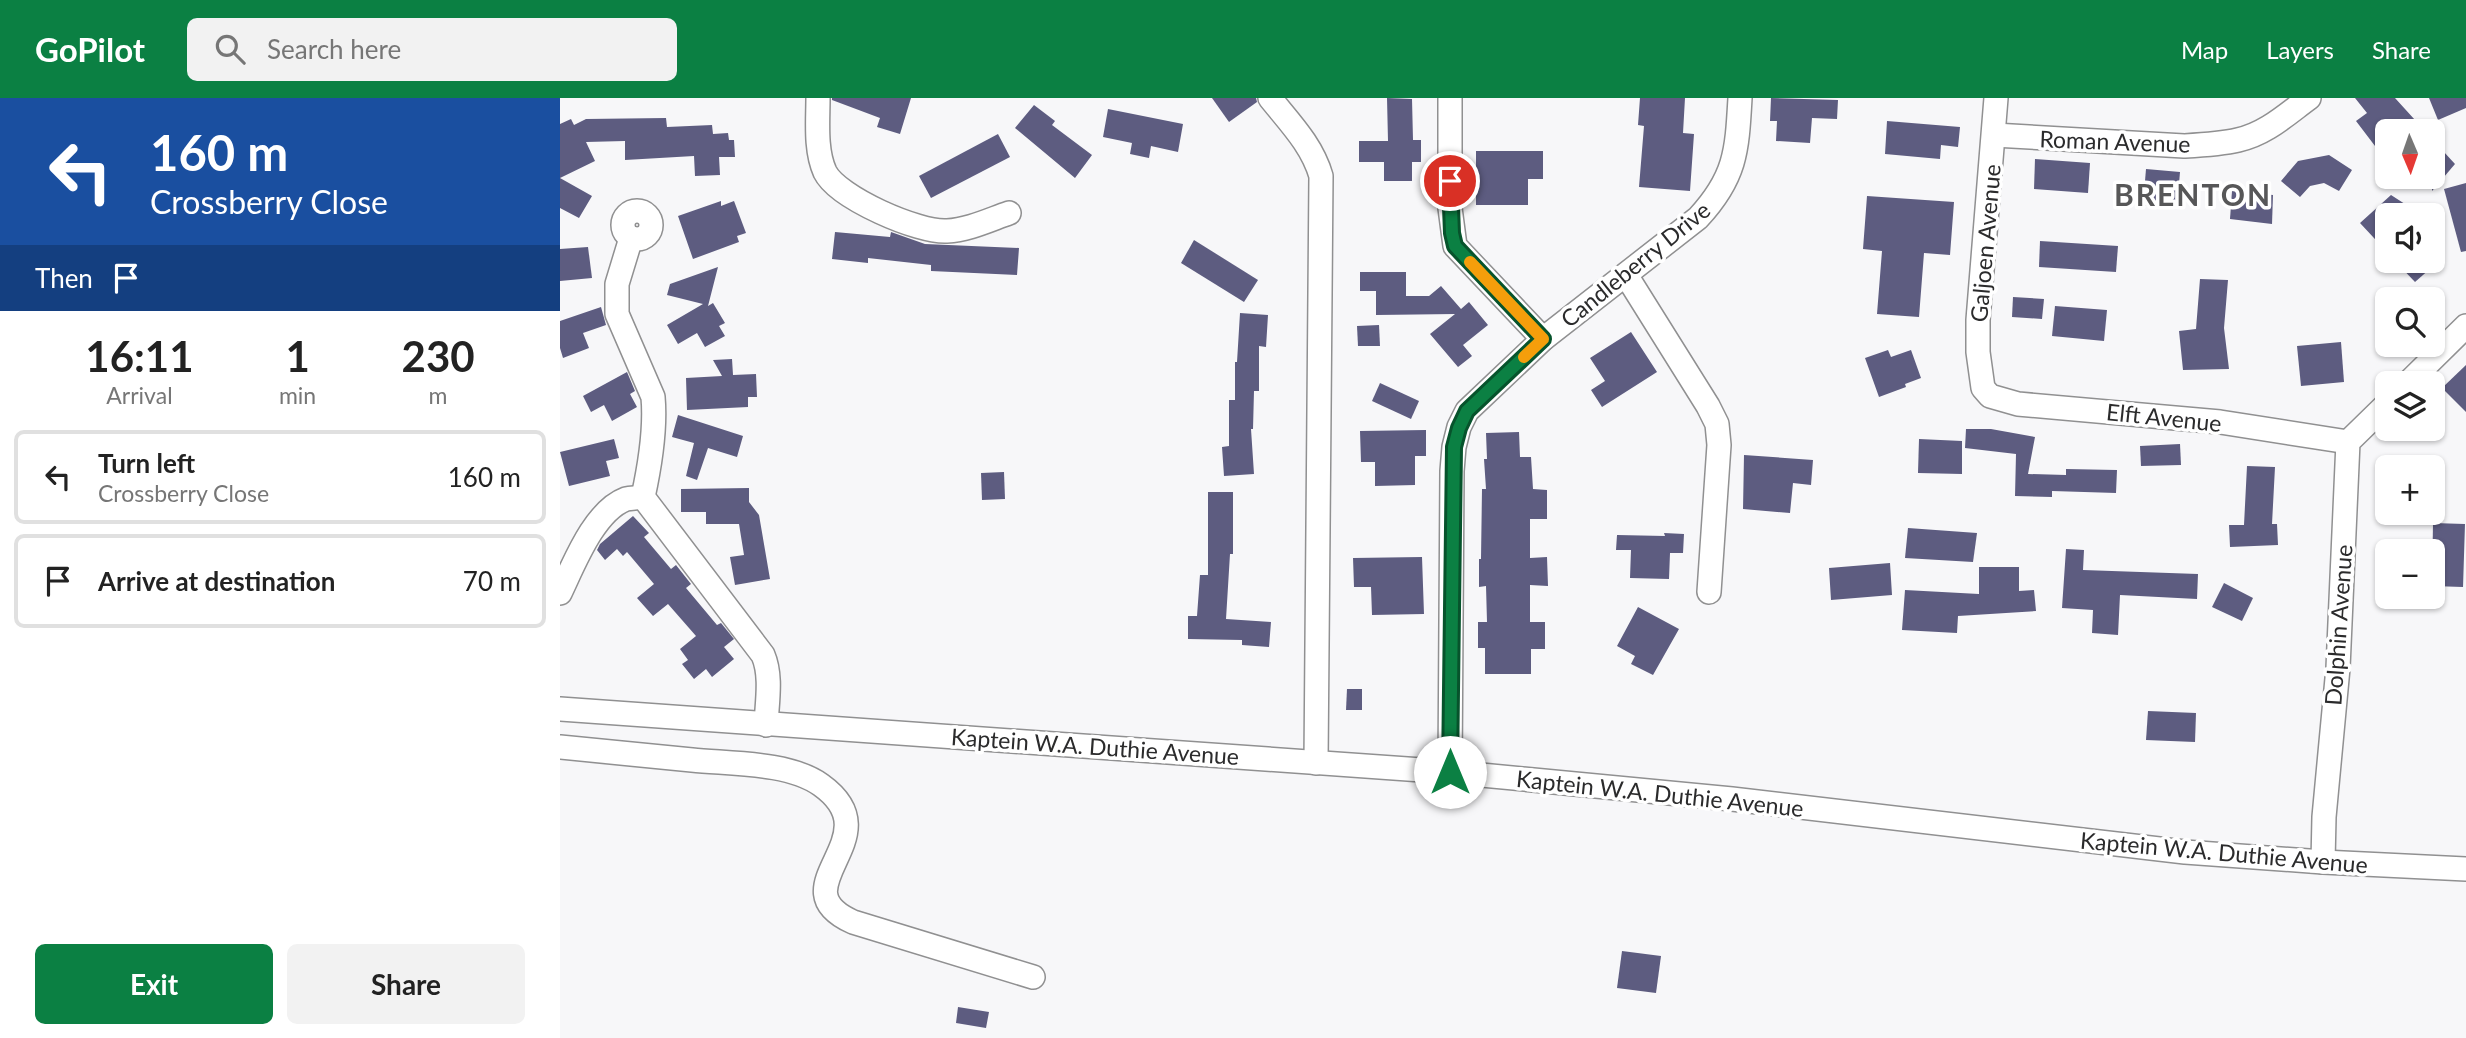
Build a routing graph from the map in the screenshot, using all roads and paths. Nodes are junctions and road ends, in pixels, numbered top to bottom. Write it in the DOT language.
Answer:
graph roads {
  1 [pos="818,98"];
  2 [pos="1270,98"];
  3 [pos="1450,98"];
  4 [pos="1740,98"];
  5 [pos="1996,98"];
  6 [pos="2309,98"];
  7 [pos="1994,135"];
  8 [pos="1009,213"];
  9 [pos="631,238"];
  10 [pos="1626,275"];
  11 [pos="2466,326"];
  12 [pos="1543,339"];
  13 [pos="2420,371"];
  14 [pos="1983,388"];
  15 [pos="2375,416"];
  16 [pos="2348,442"];
  17 [pos="643,497"];
  18 [pos="1709,592"];
  19 [pos="560,593"];
  20 [pos="560,709"];
  21 [pos="766,725"];
  22 [pos="560,747"];
  23 [pos="1316,763"];
  24 [pos="1450,772"];
  25 [pos="2323,862"];
  26 [pos="2466,869"];
  27 [pos="1033,977"];
  1 -- 8 [label="street"];
  2 -- 23 [label="street"];
  3 -- 12 [label="street"];
  4 -- 10 [label="street, Candleberry Drive"];
  5 -- 7 [label="street, Galjoen Avenue"];
  6 -- 7 [label="street, Roman Avenue"];
  7 -- 14 [label="street, Galjoen Avenue"];
  9 -- 17 [label="street"];
  10 -- 12 [label="street, Candleberry Drive"];
  10 -- 18 [label="street"];
  11 -- 13 [label="street"];
  12 -- 24 [label="street, Candleberry Drive"];
  14 -- 16 [label="street, Elft Avenue"];
  15 -- 16 [label="street"];
  16 -- 25 [label="street, Dolphin Avenue"];
  17 -- 19 [label="street"];
  17 -- 21 [label="street"];
  20 -- 21 [label="street, Kaptein W.A. Duthie Avenue"];
  21 -- 23 [label="street, Kaptein W.A. Duthie Avenue"];
  22 -- 27 [label="street"];
  23 -- 24 [label="street, Kaptein W.A. Duthie Avenue"];
  24 -- 25 [label="street, Kaptein W.A. Duthie Avenue"];
  25 -- 26 [label="street, Kaptein W.A. Duthie Avenue"];
}
